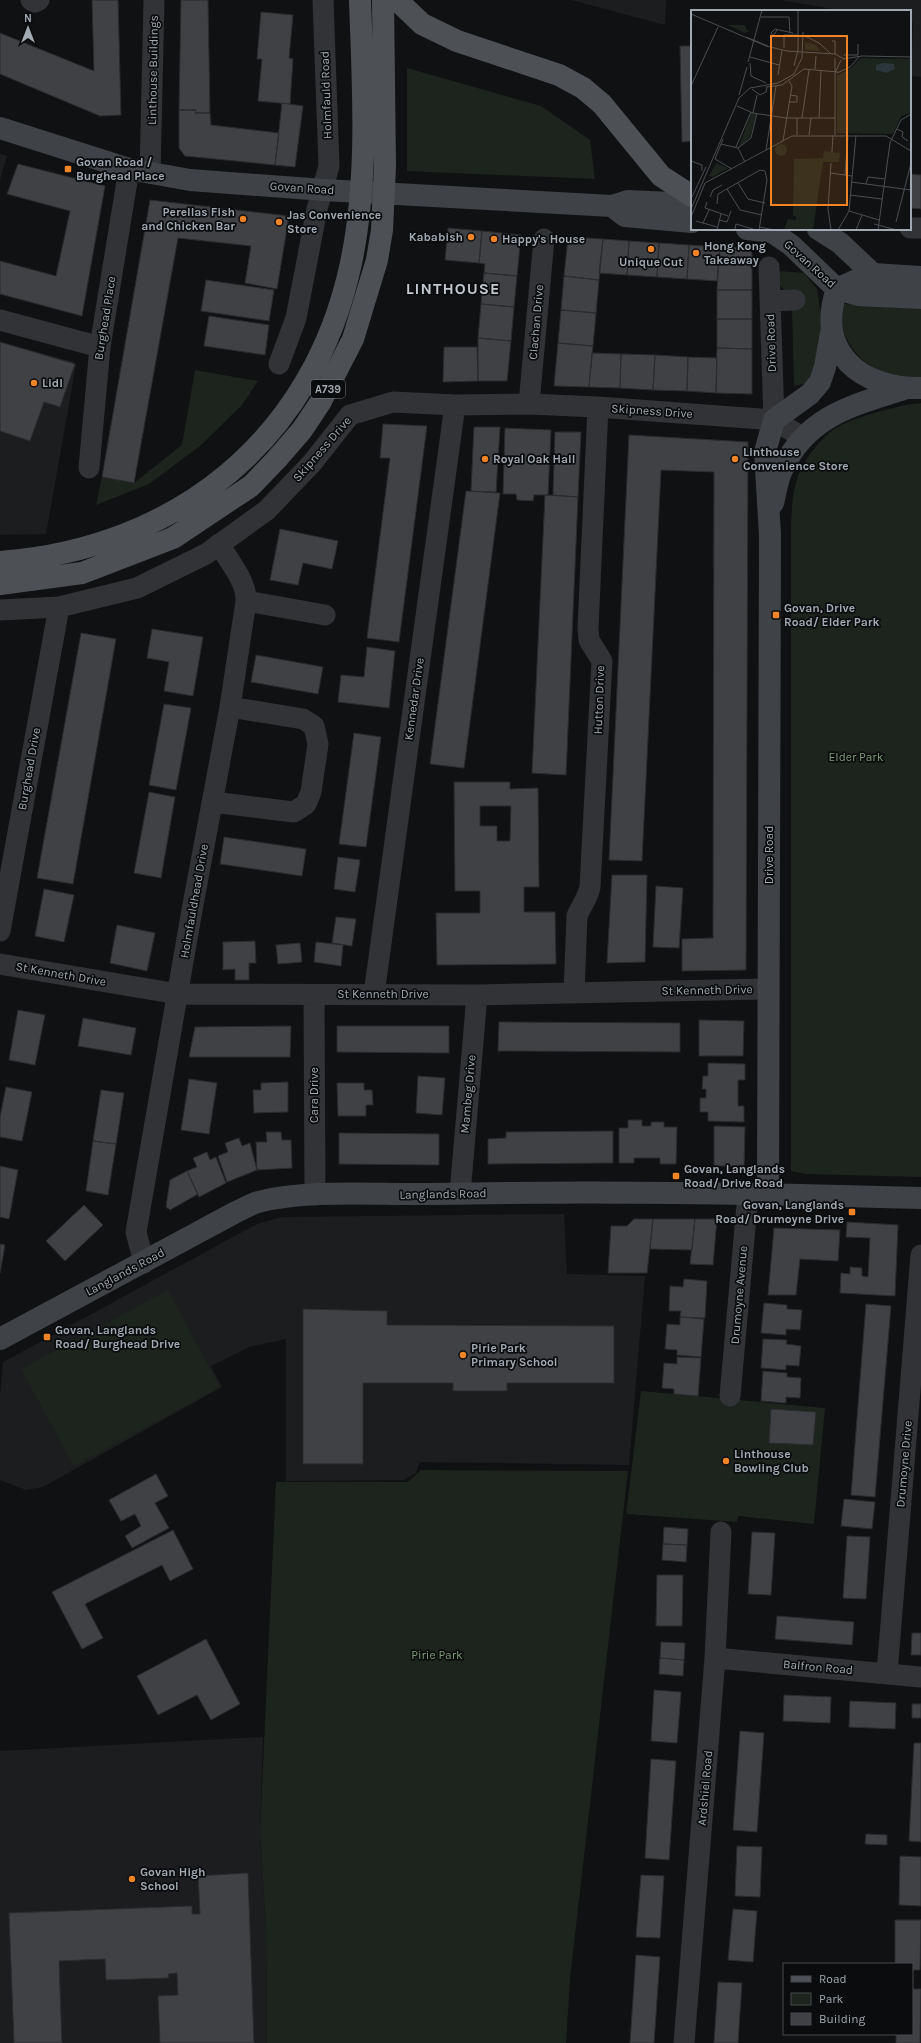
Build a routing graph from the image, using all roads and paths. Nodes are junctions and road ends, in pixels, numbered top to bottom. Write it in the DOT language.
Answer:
graph roads {
  1 [pos="31,0"];
  2 [pos="39,0"];
  3 [pos="154,0"];
  4 [pos="323,0"];
  5 [pos="360,0"];
  6 [pos="383,0"];
  7 [pos="397,0"];
  8 [pos="0,128"];
  9 [pos="139,171"];
  10 [pos="332,190"];
  11 [pos="691,195"];
  12 [pos="691,204"];
  13 [pos="612,206"];
  14 [pos="691,222"];
  15 [pos="760,230"];
  16 [pos="820,230"];
  17 [pos="772,231"];
  18 [pos="544,239"];
  19 [pos="769,266"];
  20 [pos="873,274"];
  21 [pos="921,277"];
  22 [pos="837,289"];
  23 [pos="921,298"];
  24 [pos="796,300"];
  25 [pos="770,301"];
  26 [pos="0,320"];
  27 [pos="831,333"];
  28 [pos="100,347"];
  29 [pos="279,364"];
  30 [pos="914,388"];
  31 [pos="529,404"];
  32 [pos="455,405"];
  33 [pos="598,407"];
  34 [pos="774,420"];
  35 [pos="802,437"];
  36 [pos="89,468"];
  37 [pos="770,516"];
  38 [pos="220,544"];
  39 [pos="0,562"];
  40 [pos="0,584"];
  41 [pos="246,601"];
  42 [pos="59,607"];
  43 [pos="0,610"];
  44 [pos="325,615"];
  45 [pos="230,707"];
  46 [pos="213,802"];
  47 [pos="0,931"];
  48 [pos="0,964"];
  49 [pos="769,990"];
  50 [pos="574,992"];
  51 [pos="178,994"];
  52 [pos="314,994"];
  53 [pos="374,994"];
  54 [pos="477,994"];
  55 [pos="758,1193"];
  56 [pos="460,1194"];
  57 [pos="315,1195"];
  58 [pos="921,1198"];
  59 [pos="921,1255"];
  60 [pos="144,1263"];
  61 [pos="0,1339"];
  62 [pos="730,1396"];
  63 [pos="721,1532"];
  64 [pos="715,1658"];
  65 [pos="887,1674"];
  66 [pos="921,1677"];
  67 [pos="684,2043"];
  1 -- 2 [label="street"];
  3 -- 9 [label="street, Linthouse Buildings"];
  4 -- 10 [label="street, Holmfauld Road"];
  5 -- 39 [label="main road, A739"];
  6 -- 40 [label="main road, A739"];
  7 -- 11 [label="main road"];
  8 -- 9 [label="street, Govan Road"];
  9 -- 10 [label="street, Govan Road"];
  9 -- 28 [label="street, Burghead Place"];
  10 -- 13 [label="street, Govan Road"];
  10 -- 29 [label="street, Holmfauld Road"];
  12 -- 13 [label="street, Govan Road"];
  13 -- 14 [label="street, Govan Road"];
  15 -- 17 [label="street, Govan Road"];
  16 -- 20 [label="street"];
  17 -- 22 [label="street, Govan Road"];
  18 -- 31 [label="street, Clachan Drive"];
  19 -- 25 [label="street, Drive Road"];
  20 -- 21 [label="street"];
  20 -- 22 [label="street"];
  22 -- 23 [label="street, Govan Road"];
  22 -- 27 [label="street"];
  24 -- 25 [label="street"];
  25 -- 34 [label="street, Drive Road"];
  26 -- 28 [label="street"];
  27 -- 30 [label="street"];
  27 -- 34 [label="street"];
  28 -- 36 [label="street, Burghead Place"];
  30 -- 35 [label="street, Drive Road"];
  31 -- 32 [label="street, Skipness Drive"];
  31 -- 33 [label="street, Skipness Drive"];
  32 -- 38 [label="street, Skipness Drive"];
  32 -- 53 [label="street, Kennedar Drive"];
  33 -- 34 [label="street, Skipness Drive"];
  33 -- 50 [label="street, Hutton Drive"];
  34 -- 35 [label="street"];
  34 -- 37 [label="street, Drive Road"];
  35 -- 37 [label="street, Drive Road"];
  37 -- 49 [label="street, Drive Road"];
  38 -- 41 [label="street, Holmfauldhead Drive"];
  38 -- 42 [label="street, Skipness Drive"];
  41 -- 44 [label="street"];
  41 -- 45 [label="street, Holmfauldhead Drive"];
  42 -- 43 [label="street, Skipness Drive"];
  42 -- 47 [label="street, Burghead Drive"];
  45 -- 46 [label="street, Holmfauldhead Drive"];
  45 -- 46 [label="street"];
  46 -- 51 [label="street, Holmfauldhead Drive"];
  48 -- 51 [label="street, St Kenneth Drive"];
  49 -- 50 [label="street, St Kenneth Drive"];
  49 -- 55 [label="street, Drive Road"];
  50 -- 54 [label="street, St Kenneth Drive"];
  51 -- 52 [label="street, St Kenneth Drive"];
  51 -- 60 [label="street, Holmfauldhead Drive"];
  52 -- 53 [label="street, St Kenneth Drive"];
  52 -- 57 [label="street, Cara Drive"];
  53 -- 54 [label="street, St Kenneth Drive"];
  54 -- 56 [label="street, Mambeg Drive"];
  55 -- 56 [label="street, Langlands Road"];
  55 -- 58 [label="street, Langlands Road"];
  55 -- 62 [label="street, Drumoyne Avenue"];
  56 -- 57 [label="street, Langlands Road"];
  57 -- 60 [label="street, Langlands Road"];
  59 -- 65 [label="street, Drumoyne Drive"];
  60 -- 61 [label="street, Langlands Road"];
  63 -- 64 [label="street, Ardshiel Road"];
  64 -- 65 [label="street, Balfron Road"];
  64 -- 67 [label="street, Ardshiel Road"];
  65 -- 66 [label="street, Balfron Road"];
}
